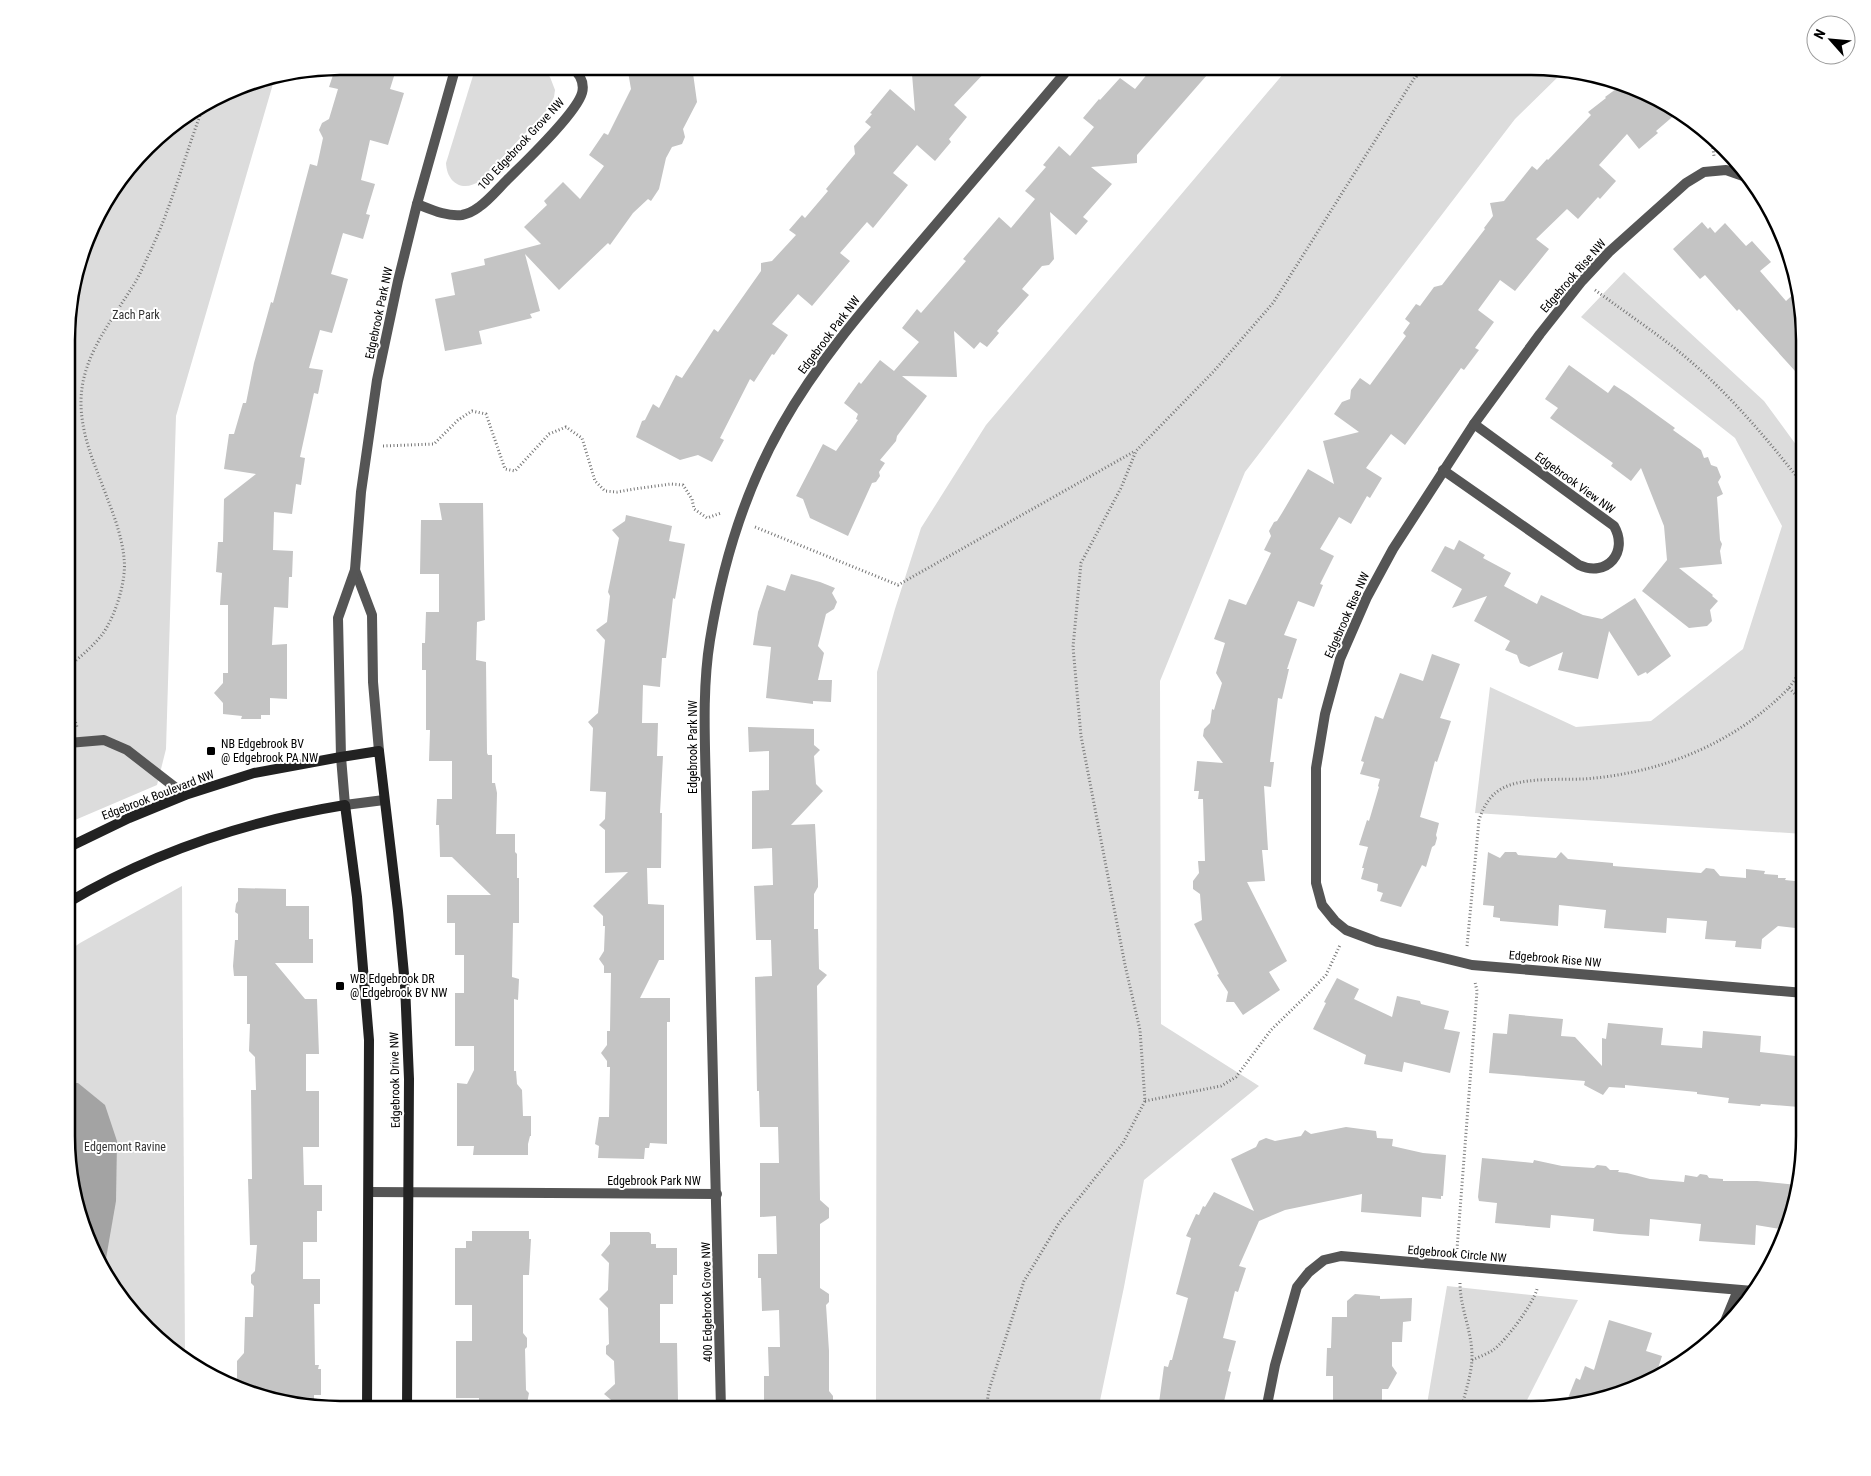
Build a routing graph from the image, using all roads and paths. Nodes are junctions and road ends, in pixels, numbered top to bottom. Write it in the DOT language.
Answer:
graph roads {
  1 [pos="453,75"];
  2 [pos="579,75"];
  3 [pos="1063,75"];
  4 [pos="1418,75"];
  5 [pos="1415,77"];
  6 [pos="200,116"];
  7 [pos="1737,174"];
  8 [pos="417,204"];
  9 [pos="1582,281"];
  10 [pos="1474,424"];
  11 [pos="368,447"];
  12 [pos="1136,451"];
  13 [pos="1443,470"];
  14 [pos="1796,476"];
  15 [pos="721,513"];
  16 [pos="740,521"];
  17 [pos="355,570"];
  18 [pos="75,662"];
  19 [pos="1789,688"];
  20 [pos="1796,695"];
  21 [pos="75,718"];
  22 [pos="77,724"];
  23 [pos="75,742"];
  24 [pos="378,751"];
  25 [pos="340,756"];
  26 [pos="343,778"];
  27 [pos="185,795"];
  28 [pos="384,800"];
  29 [pos="345,805"];
  30 [pos="75,845"];
  31 [pos="75,898"];
  32 [pos="1346,930"];
  33 [pos="1796,992"];
  34 [pos="1145,1101"];
  35 [pos="369,1192"];
  36 [pos="408,1192"];
  37 [pos="717,1194"];
  38 [pos="1541,1273"];
  39 [pos="1738,1290"];
  40 [pos="1746,1291"];
  41 [pos="1729,1312"];
  42 [pos="1472,1360"];
  43 [pos="367,1401"];
  44 [pos="406,1401"];
  45 [pos="721,1401"];
  46 [pos="987,1401"];
  47 [pos="1268,1401"];
  1 -- 8 [label="street, Edgebrook Park NW"];
  2 -- 8 [label="street, 100 Edgebrook Grove NW"];
  3 -- 16 [label="street, Edgebrook Park NW"];
  4 -- 5 [label="path"];
  5 -- 12 [label="path"];
  6 -- 18 [label="path"];
  7 -- 9 [label="street, Edgebrook Rise NW"];
  8 -- 11 [label="street, Edgebrook Park NW"];
  9 -- 10 [label="street, Edgebrook Rise NW"];
  9 -- 14 [label="path"];
  10 -- 13 [label="street, Edgebrook Rise NW"];
  10 -- 13 [label="street, Edgebrook View NW"];
  11 -- 15 [label="path"];
  11 -- 17 [label="street, Edgebrook Park NW"];
  12 -- 16 [label="path"];
  12 -- 34 [label="path"];
  13 -- 32 [label="street, Edgebrook Rise NW"];
  16 -- 37 [label="street, Edgebrook Park NW"];
  17 -- 24 [label="street, Edgebrook Park NW"];
  17 -- 25 [label="street, Edgebrook Park NW"];
  19 -- 20 [label="path"];
  21 -- 22 [label="path"];
  23 -- 27 [label="street"];
  24 -- 25 [label="street, Edgebrook Boulevard NW"];
  24 -- 28 [label="street, Edgebrook Drive NW"];
  25 -- 26 [label="street, Edgebrook Park NW"];
  25 -- 27 [label="street, Edgebrook Boulevard NW"];
  26 -- 29 [label="street, Edgebrook Drive NW"];
  27 -- 30 [label="street, Edgebrook Boulevard NW"];
  28 -- 29 [label="street"];
  28 -- 36 [label="street, Edgebrook Drive NW"];
  29 -- 31 [label="street"];
  29 -- 35 [label="street, Edgebrook Drive NW"];
  32 -- 33 [label="street, Edgebrook Rise NW"];
  32 -- 34 [label="path"];
  34 -- 46 [label="path"];
  35 -- 36 [label="street, Edgebrook Park NW"];
  35 -- 43 [label="street, Edgebrook Drive NW"];
  36 -- 37 [label="street, Edgebrook Park NW"];
  36 -- 44 [label="street, Edgebrook Drive NW"];
  37 -- 45 [label="street, 400 Edgebrook Grove NW"];
  38 -- 39 [label="street, Edgebrook Circle NW"];
  38 -- 42 [label="path"];
  38 -- 47 [label="street, Edgebrook Circle NW"];
  39 -- 40 [label="street, Edgebrook Circle NW"];
  39 -- 41 [label="street"];
}
